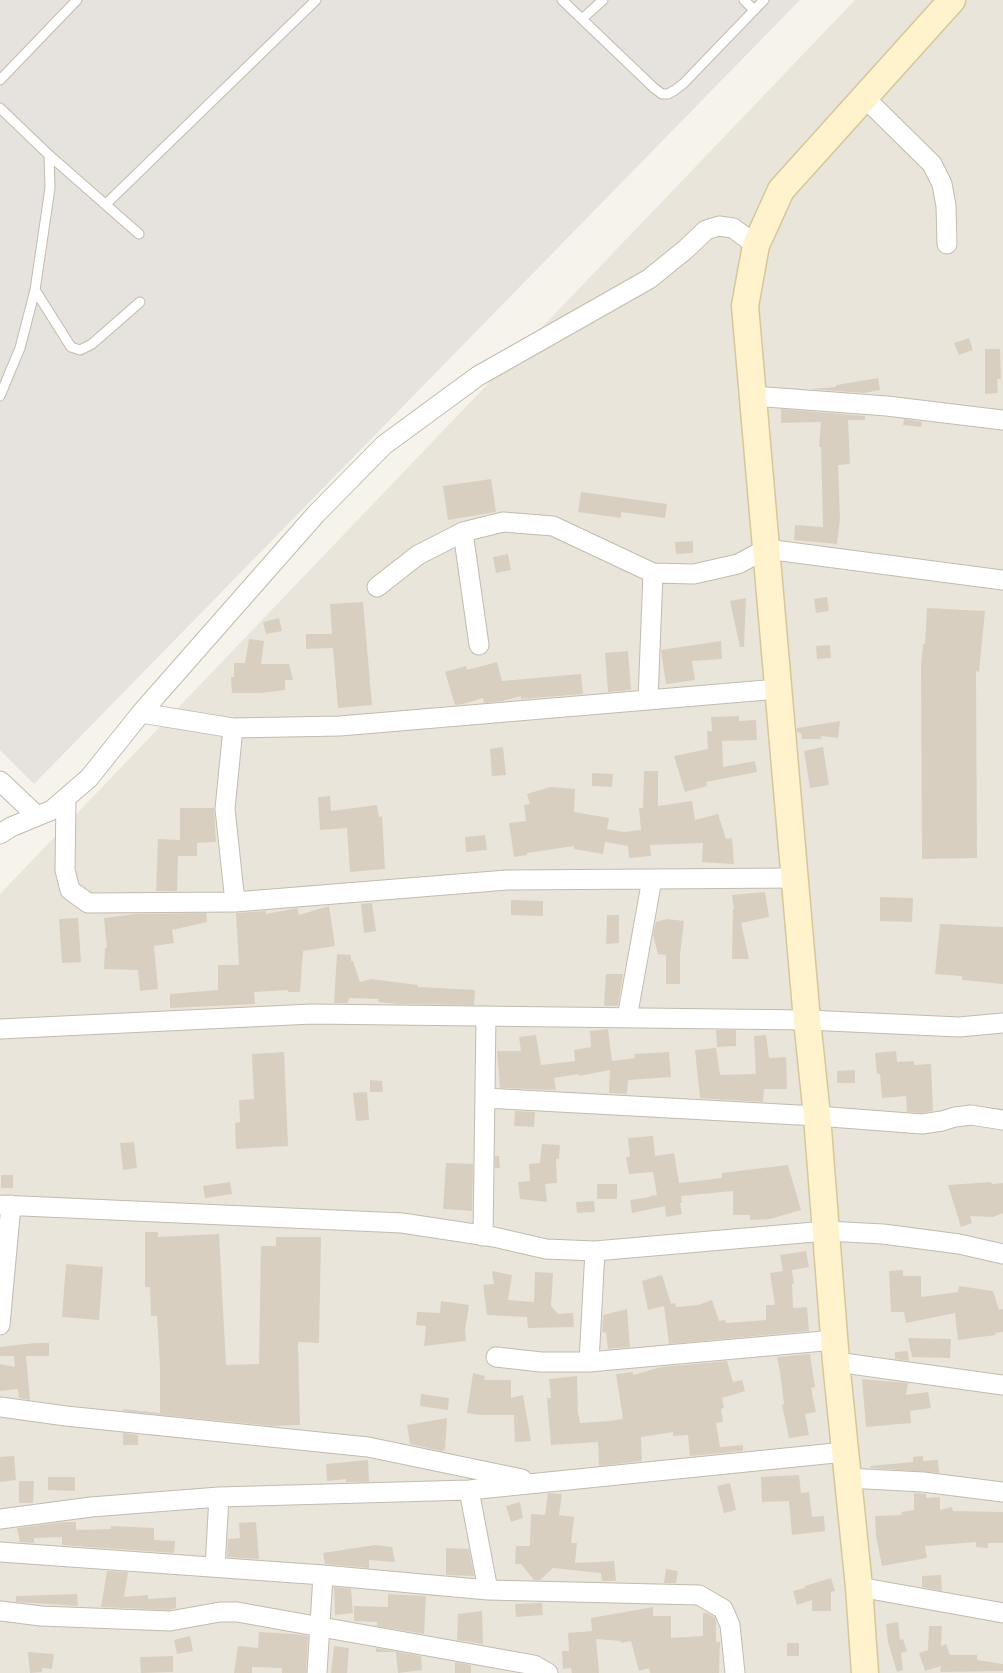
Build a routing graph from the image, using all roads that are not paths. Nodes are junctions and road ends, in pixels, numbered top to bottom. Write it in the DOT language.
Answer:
graph roads {
  1 [pos="77,0"];
  2 [pos="316,0"];
  3 [pos="562,0"];
  4 [pos="603,0"];
  5 [pos="744,0"];
  6 [pos="764,0"];
  7 [pos="952,0"];
  8 [pos="754,10"];
  9 [pos="582,19"];
  10 [pos="0,80"];
  11 [pos="864,97"];
  12 [pos="0,108"];
  13 [pos="49,156"];
  14 [pos="106,204"];
  15 [pos="138,234"];
  16 [pos="756,244"];
  17 [pos="947,244"];
  18 [pos="35,290"];
  19 [pos="140,302"];
  20 [pos="0,396"];
  21 [pos="753,396"];
  22 [pos="1003,420"];
  23 [pos="464,532"];
  24 [pos="766,549"];
  25 [pos="653,573"];
  26 [pos="1003,580"];
  27 [pos="377,587"];
  28 [pos="479,645"];
  29 [pos="778,689"];
  30 [pos="648,700"];
  31 [pos="141,713"];
  32 [pos="233,728"];
  33 [pos="0,781"];
  34 [pos="66,798"];
  35 [pos="37,816"];
  36 [pos="0,834"];
  37 [pos="795,878"];
  38 [pos="652,879"];
  39 [pos="236,902"];
  40 [pos="486,1016"];
  41 [pos="627,1018"];
  42 [pos="807,1020"];
  43 [pos="1003,1023"];
  44 [pos="0,1028"];
  45 [pos="485,1098"];
  46 [pos="818,1116"];
  47 [pos="1003,1120"];
  48 [pos="6,1205"];
  49 [pos="826,1231"];
  50 [pos="483,1236"];
  51 [pos="595,1251"];
  52 [pos="1003,1254"];
  53 [pos="0,1325"];
  54 [pos="836,1351"];
  55 [pos="496,1357"];
  56 [pos="589,1362"];
  57 [pos="1003,1385"];
  58 [pos="0,1407"];
  59 [pos="845,1452"];
  60 [pos="847,1478"];
  61 [pos="542,1483"];
  62 [pos="469,1490"];
  63 [pos="1003,1492"];
  64 [pos="219,1497"];
  65 [pos="0,1520"];
  66 [pos="0,1552"];
  67 [pos="215,1567"];
  68 [pos="323,1575"];
  69 [pos="859,1587"];
  70 [pos="488,1590"];
  71 [pos="0,1610"];
  72 [pos="1003,1613"];
  73 [pos="320,1626"];
  74 [pos="317,1673"];
  75 [pos="548,1673"];
  76 [pos="735,1673"];
  77 [pos="865,1673"];
  1 -- 10 [label="lane"];
  2 -- 14 [label="lane"];
  3 -- 9 [label="lane"];
  4 -- 9 [label="lane"];
  5 -- 8 [label="lane"];
  6 -- 8 [label="lane"];
  7 -- 11 [label="street"];
  8 -- 9 [label="lane"];
  11 -- 16 [label="street"];
  11 -- 17 [label="street"];
  12 -- 13 [label="lane"];
  13 -- 14 [label="lane"];
  13 -- 18 [label="lane"];
  14 -- 15 [label="lane"];
  16 -- 21 [label="street"];
  16 -- 31 [label="street"];
  18 -- 19 [label="lane"];
  18 -- 20 [label="lane"];
  21 -- 22 [label="street"];
  21 -- 24 [label="street"];
  23 -- 25 [label="street"];
  23 -- 27 [label="street"];
  23 -- 28 [label="street"];
  24 -- 25 [label="street"];
  24 -- 26 [label="street"];
  24 -- 29 [label="street"];
  25 -- 30 [label="street"];
  29 -- 30 [label="street"];
  29 -- 37 [label="street"];
  30 -- 32 [label="street"];
  31 -- 32 [label="street"];
  31 -- 34 [label="street"];
  32 -- 39 [label="street"];
  33 -- 35 [label="street"];
  34 -- 35 [label="street"];
  34 -- 39 [label="street"];
  35 -- 36 [label="street"];
  37 -- 38 [label="street"];
  37 -- 42 [label="street"];
  38 -- 39 [label="street"];
  38 -- 41 [label="street"];
  40 -- 41 [label="street"];
  40 -- 44 [label="street"];
  40 -- 45 [label="street"];
  41 -- 42 [label="street"];
  42 -- 43 [label="street"];
  42 -- 46 [label="street"];
  45 -- 46 [label="street"];
  45 -- 50 [label="street"];
  46 -- 47 [label="street"];
  46 -- 49 [label="street"];
  48 -- 50 [label="street"];
  48 -- 53 [label="street"];
  49 -- 51 [label="street"];
  49 -- 52 [label="street"];
  49 -- 54 [label="street"];
  50 -- 51 [label="street"];
  51 -- 56 [label="street"];
  54 -- 56 [label="street"];
  54 -- 57 [label="street"];
  54 -- 59 [label="street"];
  55 -- 56 [label="street"];
  58 -- 61 [label="street"];
  59 -- 60 [label="street"];
  59 -- 61 [label="street"];
  60 -- 63 [label="street"];
  60 -- 69 [label="street"];
  61 -- 62 [label="street"];
  62 -- 64 [label="street"];
  62 -- 70 [label="street"];
  64 -- 65 [label="street"];
  64 -- 67 [label="street"];
  66 -- 67 [label="street"];
  67 -- 68 [label="street"];
  68 -- 70 [label="street"];
  68 -- 73 [label="street"];
  69 -- 72 [label="street"];
  69 -- 77 [label="street"];
  70 -- 76 [label="street"];
  71 -- 73 [label="street"];
  73 -- 74 [label="street"];
  73 -- 75 [label="street"];
}
